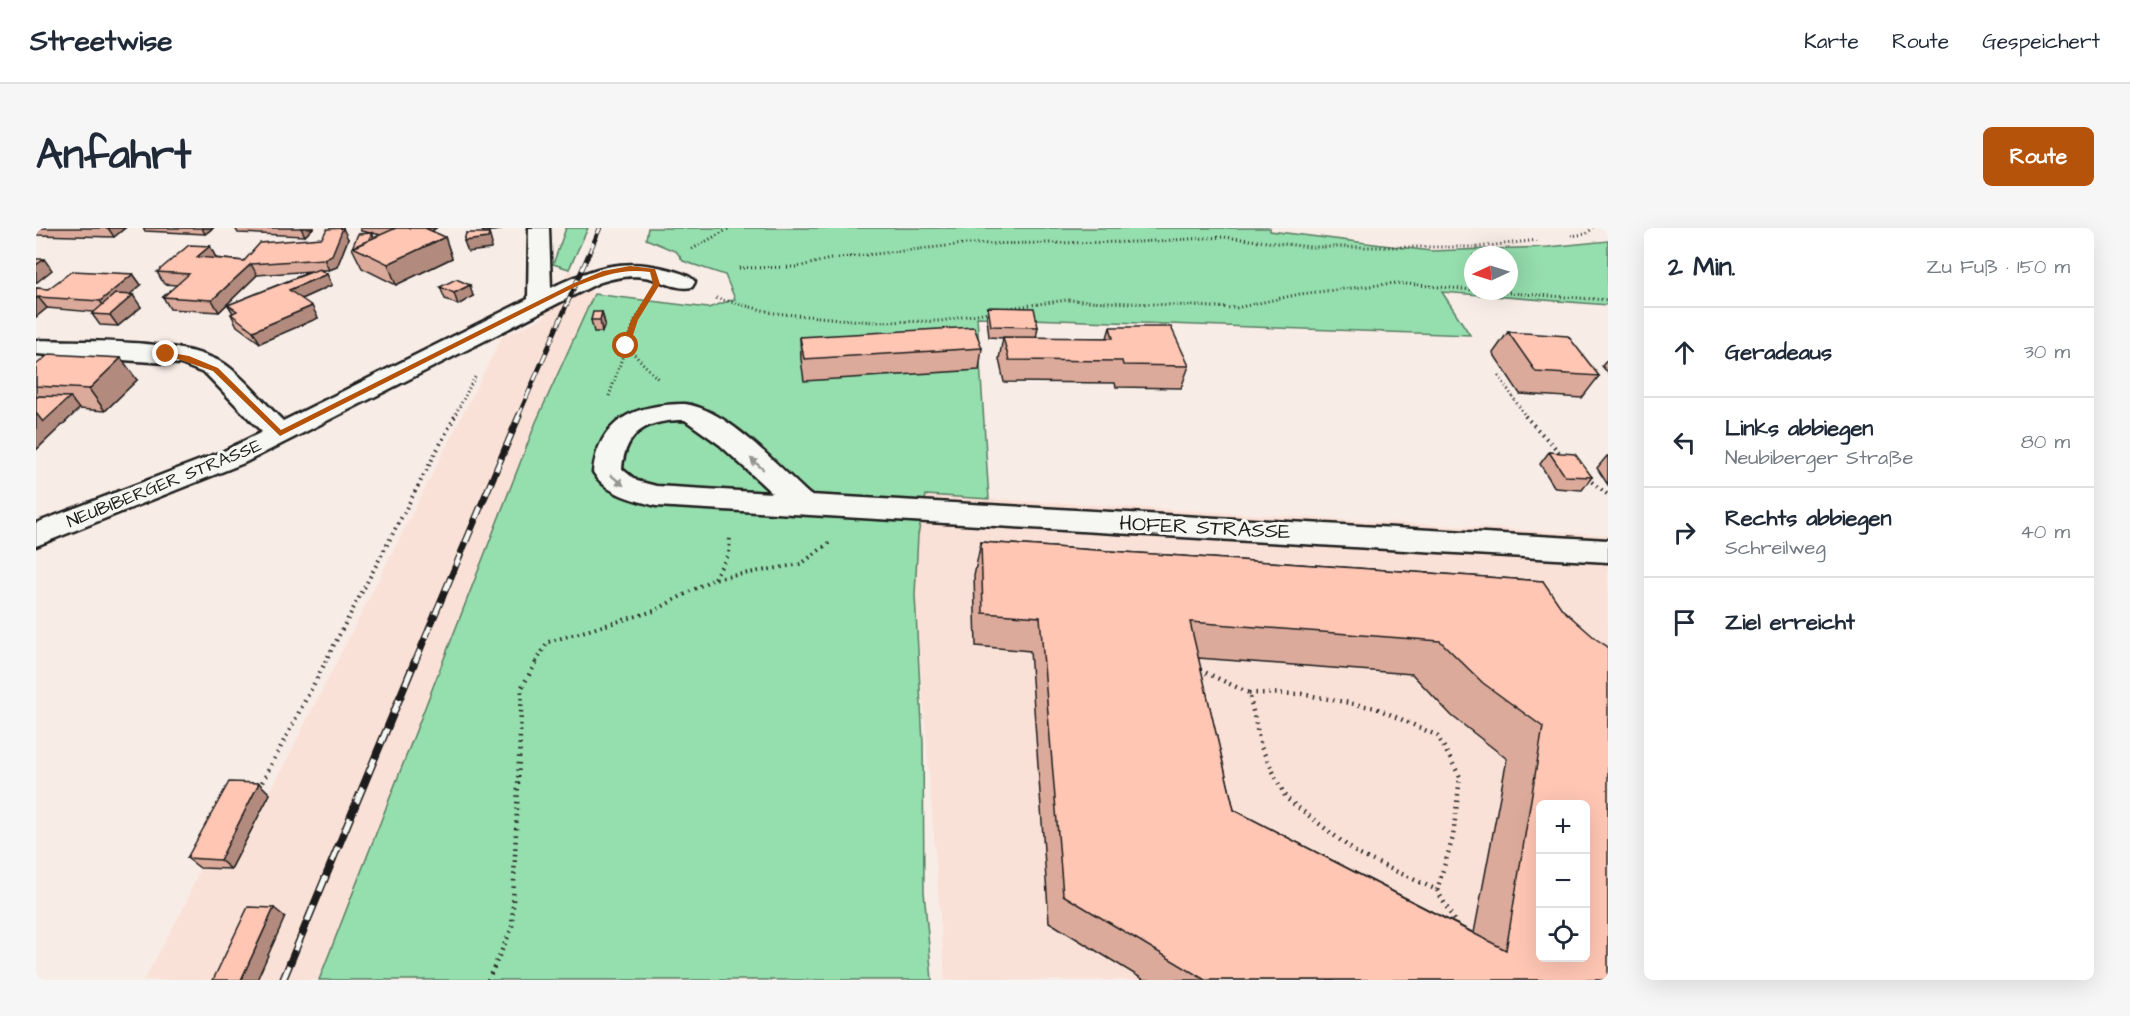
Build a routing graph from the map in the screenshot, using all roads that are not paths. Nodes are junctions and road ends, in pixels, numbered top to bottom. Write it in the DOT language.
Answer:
graph roads {
  1 [pos="539,228"];
  2 [pos="684,282"];
  3 [pos="540,303"];
  4 [pos="36,347"];
  5 [pos="280,434"];
  6 [pos="801,503"];
  7 [pos="36,535"];
  8 [pos="1608,551"];
  1 -- 3 [label="street"];
  2 -- 3 [label="street, NEUBIBERGER STRASSE"];
  3 -- 5 [label="street, NEUBIBERGER STRASSE"];
  4 -- 5 [label="street"];
  5 -- 7 [label="street, NEUBIBERGER STRASSE"];
  6 -- 6 [label="street, HOFER STRASSE, one-way"];
  6 -- 8 [label="street, HOFER STRASSE"];
}
